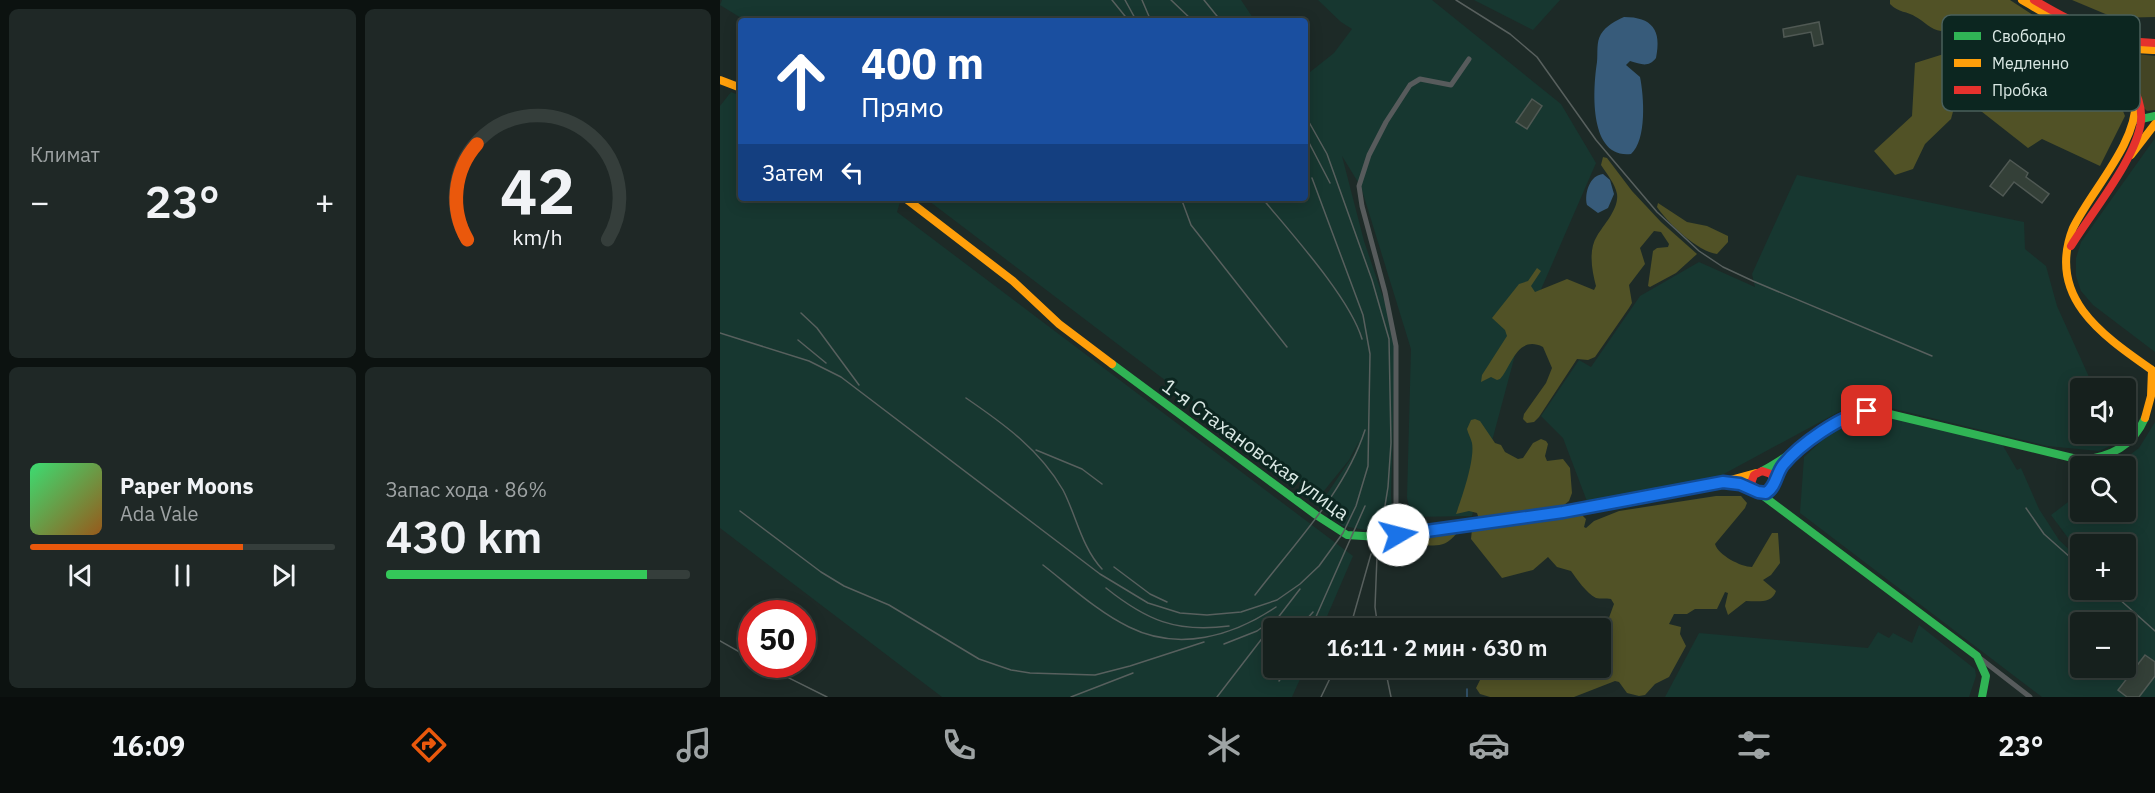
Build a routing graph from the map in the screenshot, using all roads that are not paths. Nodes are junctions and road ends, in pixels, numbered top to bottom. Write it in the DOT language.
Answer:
graph roads {
  1 [pos="2022,0"];
  2 [pos="2034,0"];
  3 [pos="2052,15"];
  4 [pos="2059,15"];
  5 [pos="2140,42"];
  6 [pos="2155,43"];
  7 [pos="1469,58"];
  8 [pos="720,80"];
  9 [pos="738,87"];
  10 [pos="2137,111"];
  11 [pos="2155,116"];
  12 [pos="2138,119"];
  13 [pos="2155,124"];
  14 [pos="2123,162"];
  15 [pos="909,201"];
  16 [pos="2066,255"];
  17 [pos="2153,372"];
  18 [pos="1792,454"];
  19 [pos="1759,472"];
  20 [pos="1723,482"];
  21 [pos="1774,484"];
  22 [pos="1757,492"];
  23 [pos="1786,512"];
  24 [pos="1398,535"];
  25 [pos="1977,656"];
  26 [pos="1982,697"];
  27 [pos="2030,697"];
  1 -- 3 [label="main road"];
  2 -- 4 [label="main road"];
  5 -- 6 [label="main road"];
  7 -- 24 [label="street"];
  8 -- 9 [label="main road"];
  10 -- 12 [label="main road"];
  11 -- 12 [label="main road"];
  12 -- 14 [label="main road"];
  12 -- 16 [label="main road"];
  13 -- 14 [label="main road"];
  14 -- 16 [label="main road"];
  15 -- 24 [label="main road, 1-я Стахановская улица"];
  16 -- 17 [label="main road"];
  17 -- 18 [label="main road, 1-я Стахановская улица"];
  18 -- 19 [label="main road, 1-я Стахановская улица"];
  18 -- 21 [label="main road"];
  19 -- 20 [label="main road, 1-я Стахановская улица"];
  19 -- 21 [label="main road"];
  19 -- 22 [label="main road"];
  20 -- 22 [label="main road"];
  20 -- 24 [label="main road, 1-я Стахановская улица"];
  21 -- 22 [label="main road"];
  21 -- 23 [label="main road"];
  22 -- 23 [label="main road"];
  23 -- 25 [label="main road"];
  25 -- 26 [label="main road"];
  25 -- 27 [label="street"];
}
